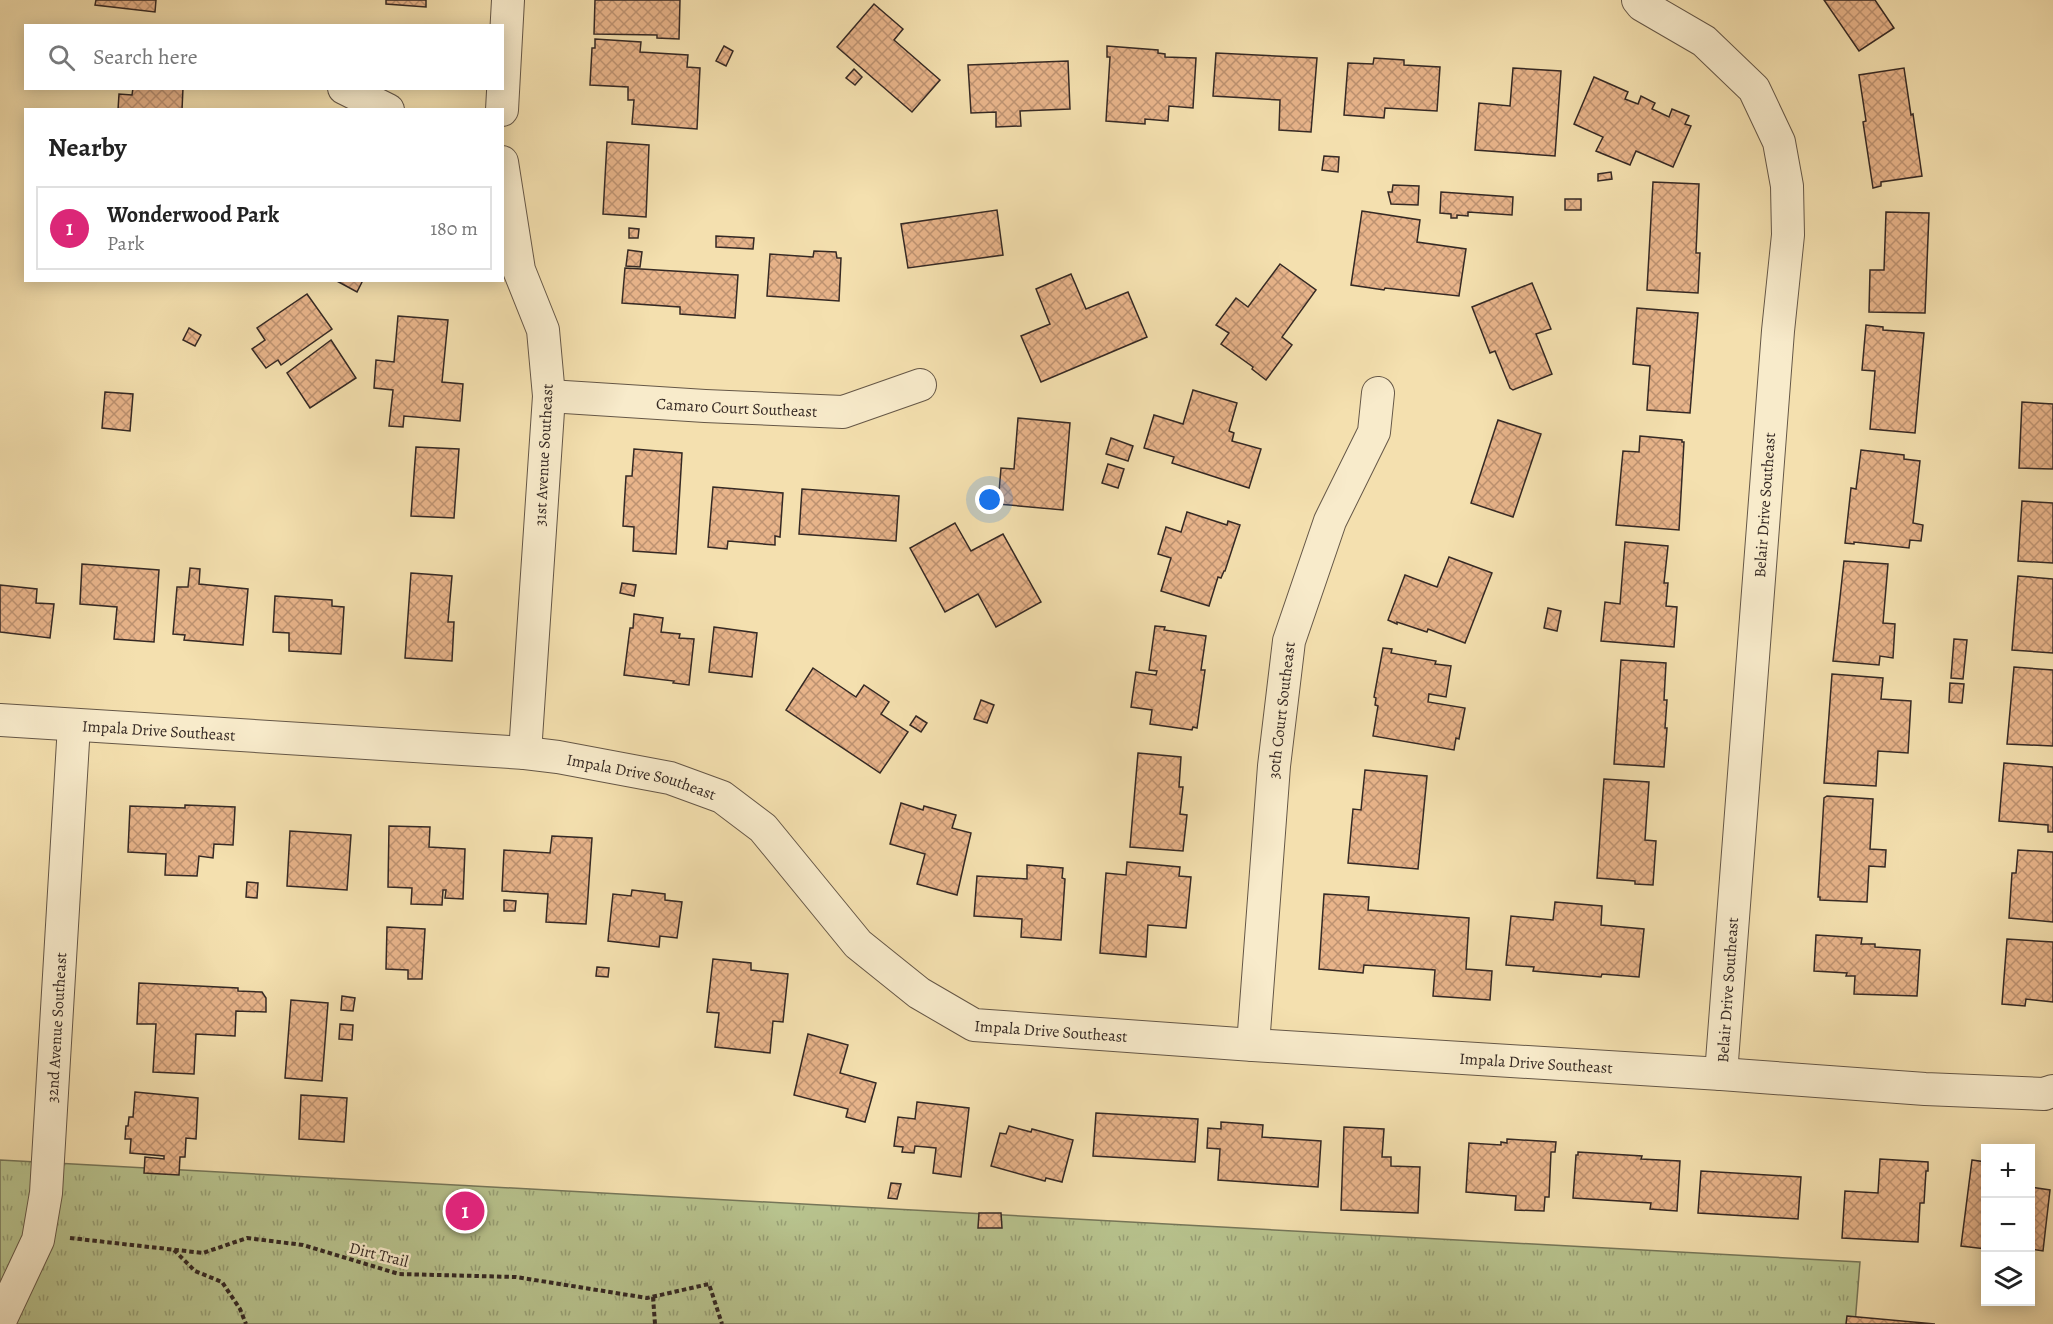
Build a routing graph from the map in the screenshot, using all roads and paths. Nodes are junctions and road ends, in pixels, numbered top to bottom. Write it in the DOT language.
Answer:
graph roads {
  1 [pos="508,0"];
  2 [pos="1638,0"];
  3 [pos="504,73"];
  4 [pos="348,90"];
  5 [pos="503,90"];
  6 [pos="384,108"];
  7 [pos="502,108"];
  8 [pos="505,196"];
  9 [pos="920,385"];
  10 [pos="1378,393"];
  11 [pos="549,396"];
  12 [pos="0,720"];
  13 [pos="74,725"];
  14 [pos="525,753"];
  15 [pos="1253,1045"];
  16 [pos="1721,1074"];
  17 [pos="2053,1091"];
  18 [pos="39,1232"];
  19 [pos="174,1250"];
  20 [pos="653,1297"];
  21 [pos="0,1321"];
  22 [pos="246,1324"];
  23 [pos="655,1324"];
  24 [pos="722,1324"];
  1 -- 3 [label="street"];
  2 -- 16 [label="street, Belair Drive Southeast"];
  4 -- 6 [label="street"];
  5 -- 7 [label="street"];
  8 -- 11 [label="street, 31st Avenue Southeast"];
  9 -- 11 [label="street, Camaro Court Southeast"];
  10 -- 15 [label="street, 30th Court Southeast"];
  11 -- 14 [label="street, 31st Avenue Southeast"];
  12 -- 13 [label="street, Impala Drive Southeast"];
  13 -- 14 [label="street, Impala Drive Southeast"];
  13 -- 18 [label="street, 32nd Avenue Southeast"];
  14 -- 15 [label="street, Impala Drive Southeast"];
  15 -- 16 [label="street, Impala Drive Southeast"];
  16 -- 17 [label="street, Impala Drive Southeast"];
  18 -- 19 [label="path, Dirt Trail"];
  18 -- 21 [label="street, 32nd Avenue Southeast"];
  19 -- 20 [label="path, Dirt Trail"];
  19 -- 22 [label="path"];
  20 -- 23 [label="path"];
  20 -- 24 [label="path, Dirt Trail"];
}
